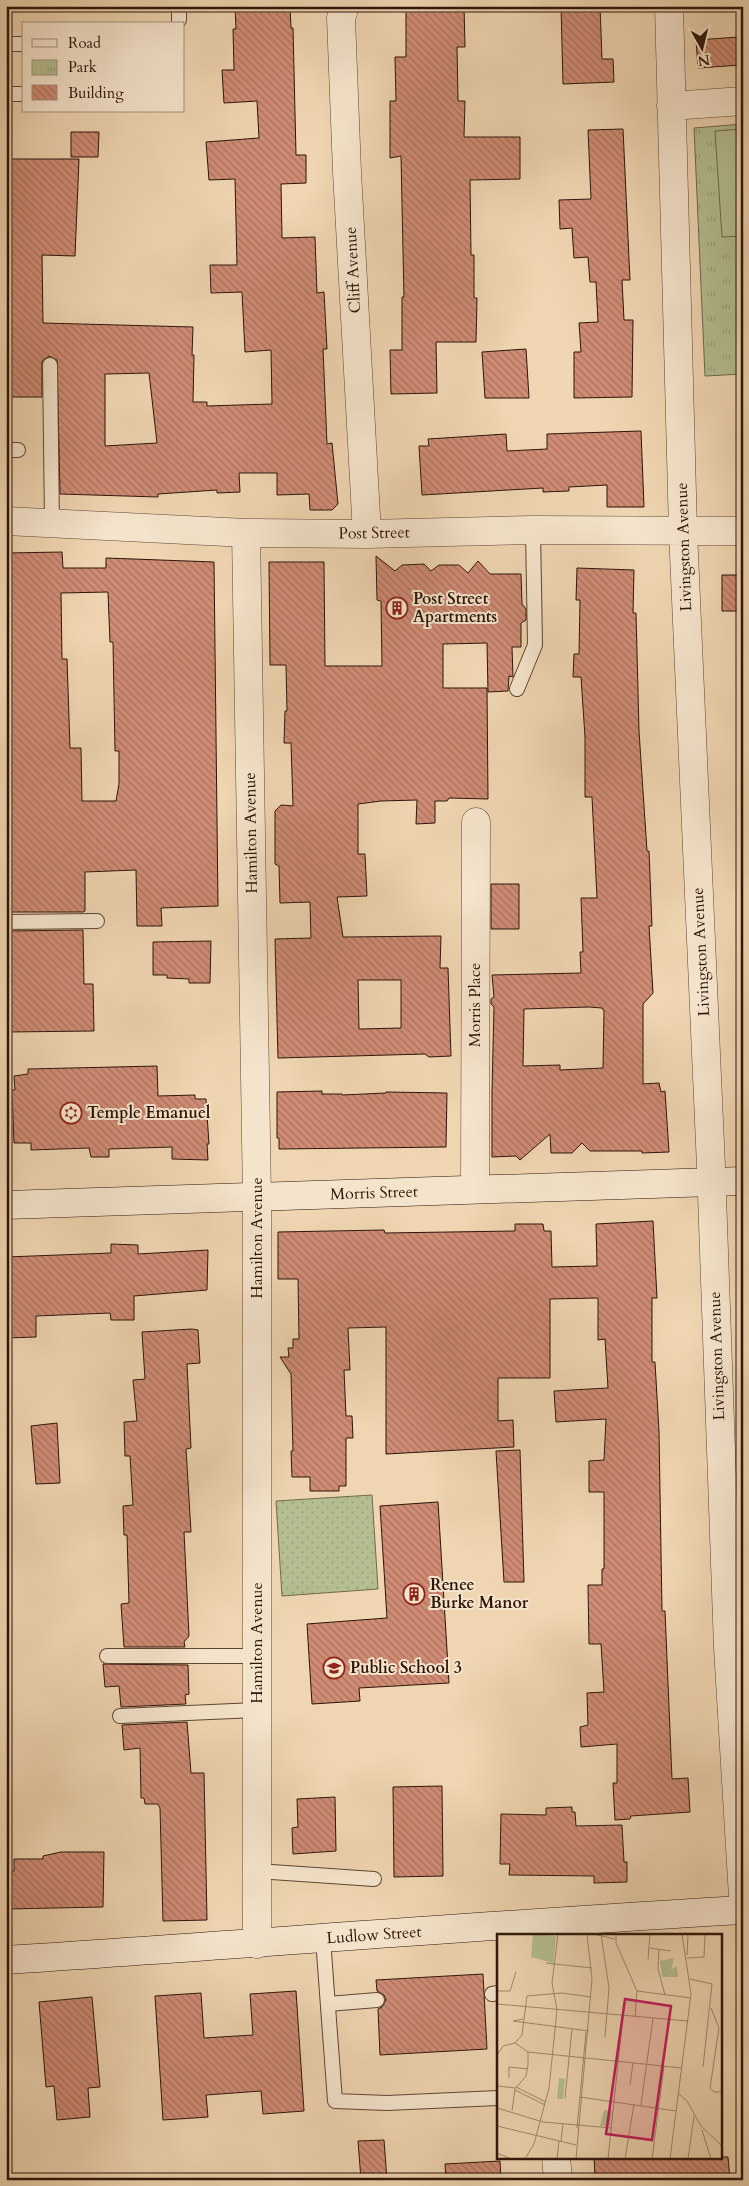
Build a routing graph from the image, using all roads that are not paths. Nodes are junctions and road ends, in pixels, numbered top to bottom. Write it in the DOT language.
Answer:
graph roads {
  1 [pos="345,6"];
  2 [pos="669,6"];
  3 [pos="6,44"];
  4 [pos="22,44"];
  5 [pos="6,94"];
  6 [pos="22,94"];
  7 [pos="743,101"];
  8 [pos="671,106"];
  9 [pos="50,365"];
  10 [pos="6,521"];
  11 [pos="52,523"];
  12 [pos="533,530"];
  13 [pos="743,531"];
  14 [pos="683,532"];
  15 [pos="246,533"];
  16 [pos="367,534"];
  17 [pos="517,689"];
  18 [pos="476,822"];
  19 [pos="97,921"];
  20 [pos="6,922"];
  21 [pos="743,1181"];
  22 [pos="711,1182"];
  23 [pos="475,1189"];
  24 [pos="257,1197"];
  25 [pos="6,1205"];
  26 [pos="108,1656"];
  27 [pos="257,1656"];
  28 [pos="257,1710"];
  29 [pos="120,1716"];
  30 [pos="257,1871"];
  31 [pos="374,1878"];
  32 [pos="743,1897"];
  33 [pos="743,1910"];
  34 [pos="539,1928"];
  35 [pos="323,1938"];
  36 [pos="257,1944"];
  37 [pos="6,1960"];
  38 [pos="377,2000"];
  39 [pos="328,2004"];
  40 [pos="497,2098"];
  41 [pos="556,2158"];
  42 [pos="558,2180"];
  1 -- 16 [label="street, Cliff Avenue"];
  2 -- 8 [label="street, Livingston Avenue"];
  3 -- 4 [label="lane"];
  5 -- 6 [label="lane"];
  7 -- 8 [label="street"];
  8 -- 14 [label="street, Livingston Avenue"];
  9 -- 11 [label="lane"];
  10 -- 11 [label="street, Post Street"];
  11 -- 15 [label="street, Post Street"];
  12 -- 14 [label="street, Post Street"];
  12 -- 16 [label="street, Post Street"];
  12 -- 17 [label="lane"];
  13 -- 14 [label="street, Post Street"];
  14 -- 22 [label="street, Livingston Avenue"];
  15 -- 16 [label="street, Post Street"];
  15 -- 24 [label="street, Hamilton Avenue"];
  18 -- 23 [label="street, Morris Place"];
  19 -- 20 [label="lane"];
  21 -- 22 [label="street, Morris Street"];
  22 -- 23 [label="street, Morris Street"];
  22 -- 32 [label="street, Livingston Avenue"];
  23 -- 24 [label="street, Morris Street"];
  24 -- 25 [label="street, Morris Street"];
  24 -- 27 [label="street, Hamilton Avenue"];
  26 -- 27 [label="lane"];
  27 -- 28 [label="street, Hamilton Avenue"];
  28 -- 29 [label="lane"];
  28 -- 30 [label="street, Hamilton Avenue"];
  30 -- 31 [label="lane"];
  30 -- 36 [label="street, Hamilton Avenue"];
  33 -- 34 [label="street, Ludlow Street"];
  34 -- 35 [label="street, Ludlow Street"];
  35 -- 36 [label="street, Ludlow Street"];
  35 -- 39 [label="lane"];
  36 -- 37 [label="street, Ludlow Street"];
  38 -- 39 [label="lane"];
  39 -- 40 [label="lane"];
  41 -- 42 [label="street"];
}
